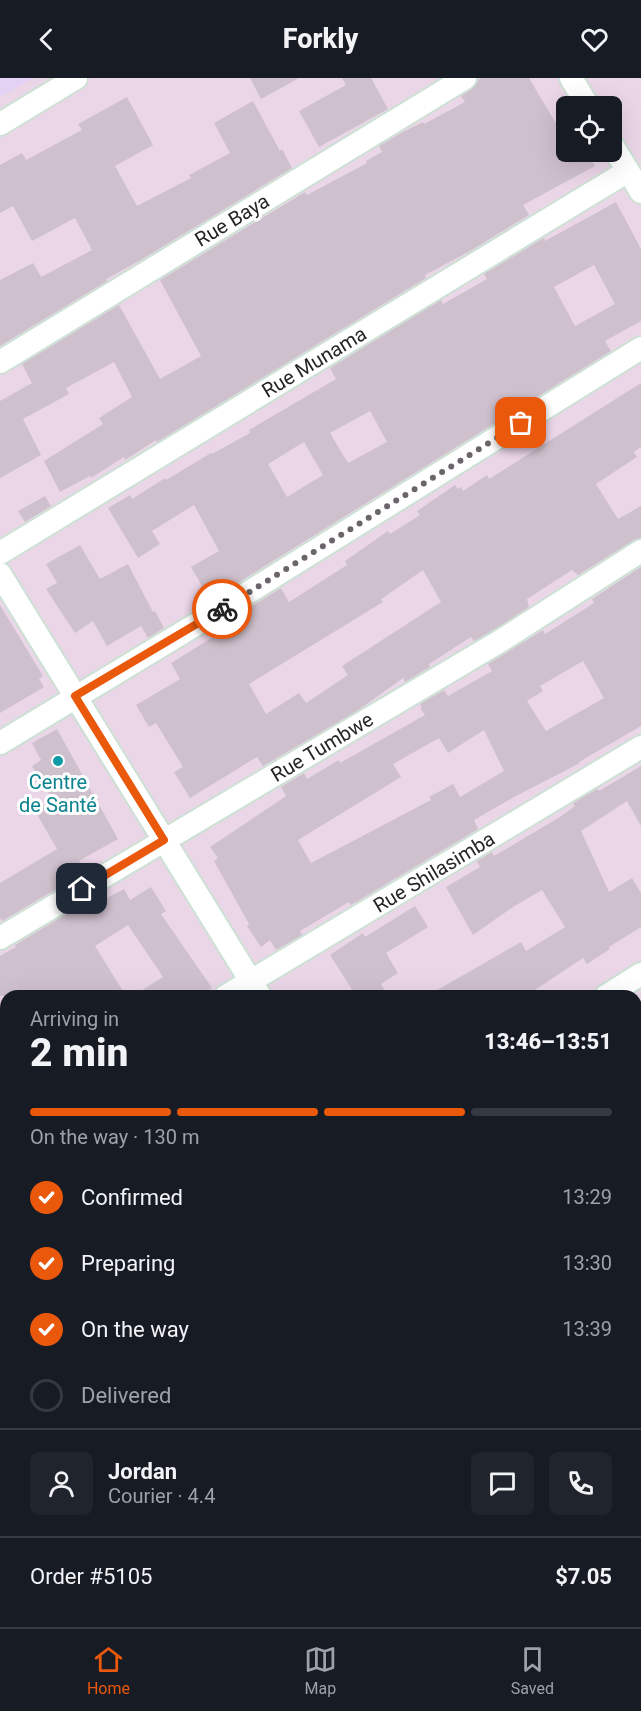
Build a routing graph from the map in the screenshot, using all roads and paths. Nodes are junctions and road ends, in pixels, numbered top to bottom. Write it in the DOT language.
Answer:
graph roads {
  1 [pos="76,78"];
  2 [pos="465,78"];
  3 [pos="571,78"];
  4 [pos="582,96"];
  5 [pos="0,124"];
  6 [pos="622,162"];
  7 [pos="628,171"];
  8 [pos="641,192"];
  9 [pos="641,348"];
  10 [pos="0,362"];
  11 [pos="641,551"];
  12 [pos="0,553"];
  13 [pos="0,574"];
  14 [pos="75,696"];
  15 [pos="0,743"];
  16 [pos="641,747"];
  17 [pos="164,840"];
  18 [pos="0,938"];
  19 [pos="641,974"];
  20 [pos="255,989"];
  21 [pos="616,990"];
  1 -- 5 [label="street"];
  2 -- 10 [label="street, Rue Baya"];
  3 -- 4 [label="street"];
  6 -- 7 [label="street"];
  7 -- 8 [label="street"];
  7 -- 12 [label="street, Rue Munama"];
  9 -- 14 [label="street"];
  11 -- 17 [label="street, Rue Tumbwe"];
  13 -- 14 [label="street"];
  14 -- 15 [label="street"];
  14 -- 17 [label="street"];
  16 -- 20 [label="street, Rue Shilasimba"];
  17 -- 18 [label="street, Rue Tumbwe"];
  17 -- 20 [label="street"];
  19 -- 21 [label="street"];
}
